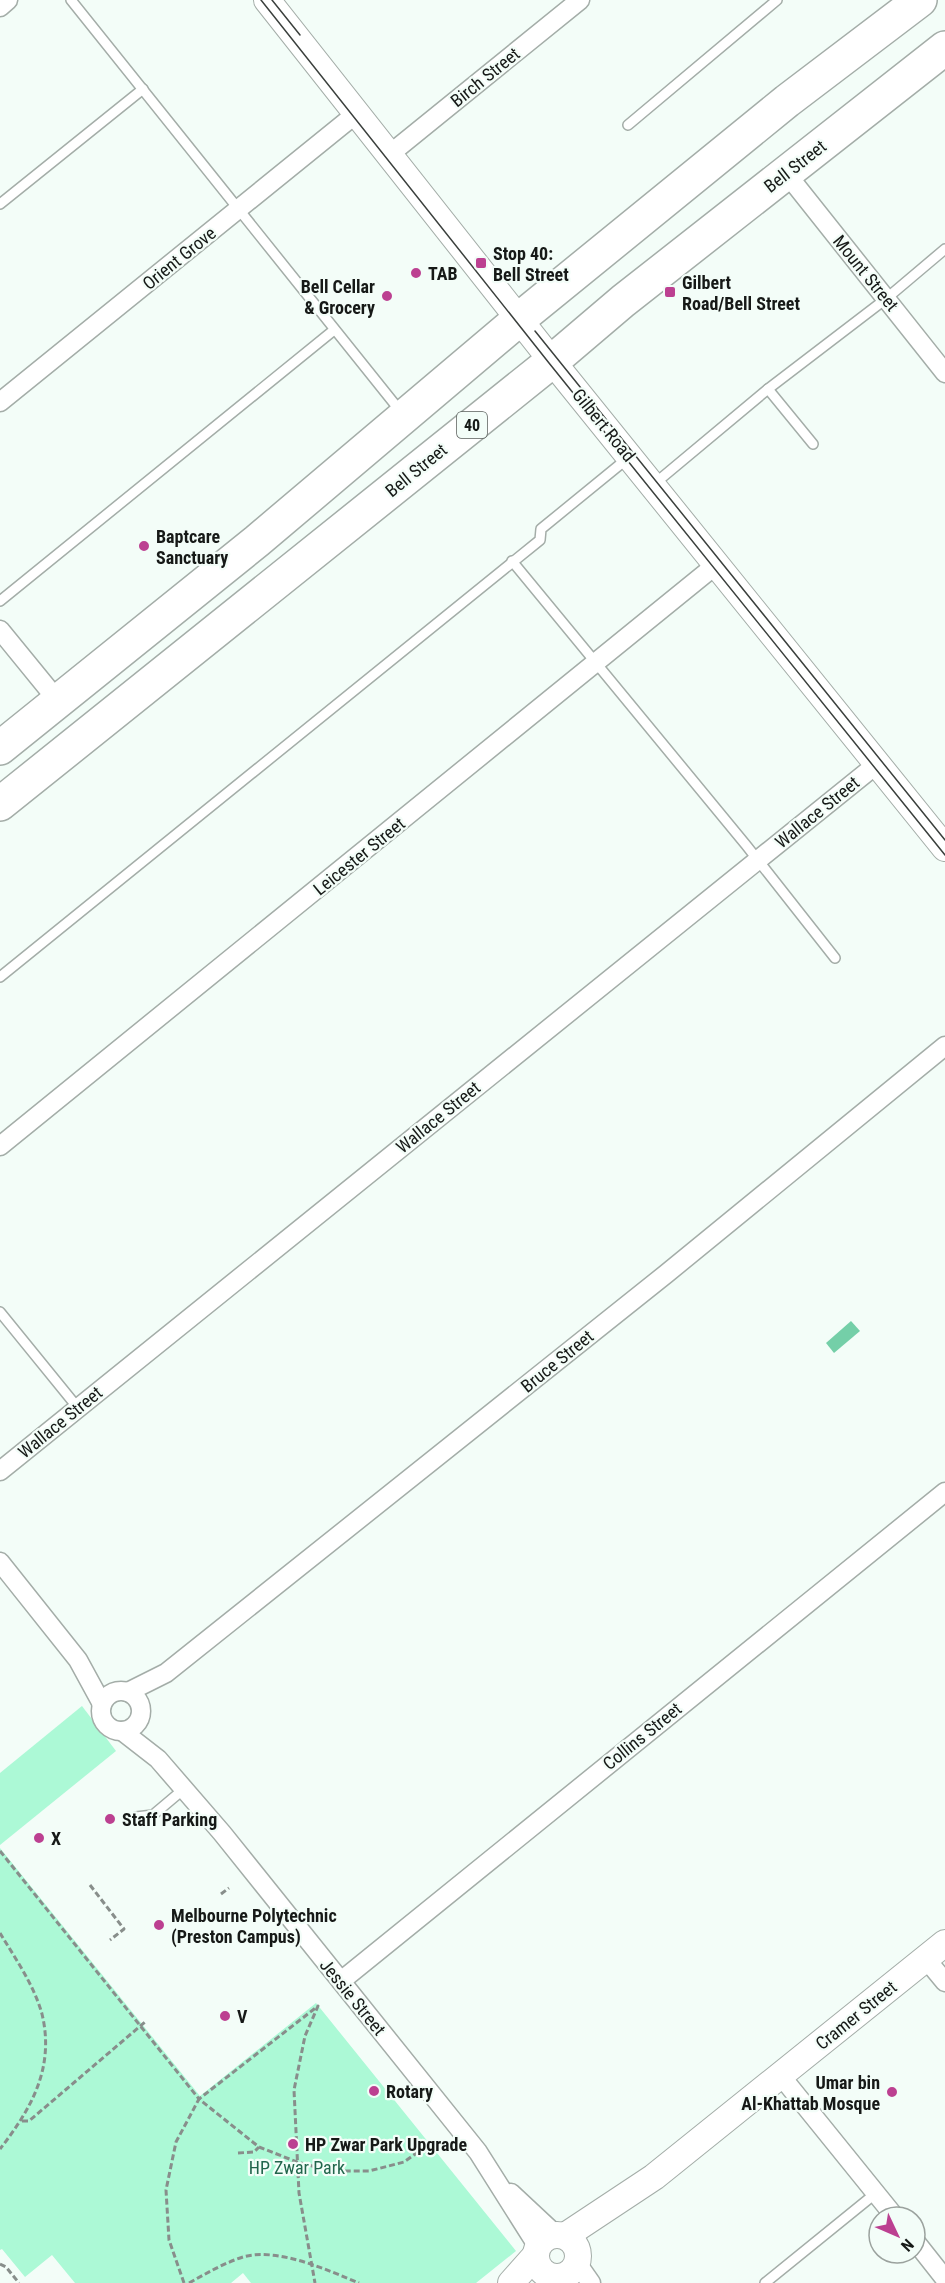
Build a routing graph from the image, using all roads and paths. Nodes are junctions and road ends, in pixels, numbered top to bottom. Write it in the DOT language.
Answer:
graph roads {
  1 [pos="8,0"];
  2 [pos="71,0"];
  3 [pos="267,0"];
  4 [pos="580,0"];
  5 [pos="777,0"];
  6 [pos="920,0"];
  7 [pos="0,7"];
  8 [pos="945,48"];
  9 [pos="143,89"];
  10 [pos="357,113"];
  11 [pos="628,125"];
  12 [pos="390,154"];
  13 [pos="786,172"];
  14 [pos="0,204"];
  15 [pos="238,209"];
  16 [pos="945,249"];
  17 [pos="887,298"];
  18 [pos="520,319"];
  19 [pos="334,330"];
  20 [pos="552,361"];
  21 [pos="945,373"];
  22 [pos="768,389"];
  23 [pos="0,402"];
  24 [pos="404,416"];
  25 [pos="813,444"];
  26 [pos="630,457"];
  27 [pos="653,485"];
  28 [pos="512,561"];
  29 [pos="717,564"];
  30 [pos="0,601"];
  31 [pos="2,635"];
  32 [pos="597,664"];
  33 [pos="58,701"];
  34 [pos="0,748"];
  35 [pos="877,764"];
  36 [pos="0,804"];
  37 [pos="945,848"];
  38 [pos="758,860"];
  39 [pos="835,958"];
  40 [pos="0,977"];
  41 [pos="945,1046"];
  42 [pos="0,1146"];
  43 [pos="0,1312"];
  44 [pos="78,1408"];
  45 [pos="0,1471"];
  46 [pos="945,1492"];
  47 [pos="0,1562"];
  48 [pos="78,1660"];
  49 [pos="166,1673"];
  50 [pos="123,1692"];
  51 [pos="102,1704"];
  52 [pos="140,1713"];
  53 [pos="122,1731"];
  54 [pos="158,1759"];
  55 [pos="185,1788"];
  56 [pos="136,1817"];
  57 [pos="0,1851"];
  58 [pos="90,1885"];
  59 [pos="229,1888"];
  60 [pos="221,1894"];
  61 [pos="0,1933"];
  62 [pos="110,1940"];
  63 [pos="936,1951"];
  64 [pos="341,1981"];
  65 [pos="945,1982"];
  66 [pos="145,2022"];
  67 [pos="140,2026"];
  68 [pos="781,2076"];
  69 [pos="199,2099"];
  70 [pos="22,2121"];
  71 [pos="432,2142"];
  72 [pos="259,2147"];
  73 [pos="0,2149"];
  74 [pos="238,2154"];
  75 [pos="297,2163"];
  76 [pos="876,2193"];
  77 [pos="886,2205"];
  78 [pos="927,2256"];
  79 [pos="558,2262"];
  80 [pos="0,2264"];
  81 [pos="311,2264"];
  82 [pos="945,2279"];
  83 [pos="19,2283"];
  84 [pos="184,2283"];
  85 [pos="189,2283"];
  86 [pos="315,2283"];
  87 [pos="359,2283"];
  88 [pos="511,2283"];
  89 [pos="765,2283"];
  1 -- 7 [label="street"];
  2 -- 9 [label="lane"];
  3 -- 10 [label="street, Gilbert Road"];
  4 -- 12 [label="street, Birch Street"];
  5 -- 11 [label="lane"];
  6 -- 18 [label="highway"];
  8 -- 13 [label="highway, Bell Street / 40"];
  9 -- 14 [label="lane"];
  9 -- 15 [label="lane"];
  10 -- 12 [label="street, Gilbert Road"];
  10 -- 15 [label="street, Orient Grove"];
  12 -- 18 [label="street, Gilbert Road"];
  13 -- 17 [label="street, Mount Street"];
  13 -- 20 [label="highway, Bell Street / 40"];
  15 -- 19 [label="lane"];
  15 -- 23 [label="street, Orient Grove"];
  16 -- 17 [label="lane"];
  17 -- 21 [label="street, Mount Street"];
  17 -- 22 [label="lane"];
  18 -- 20 [label="street, Gilbert Road"];
  18 -- 24 [label="highway"];
  19 -- 24 [label="lane"];
  19 -- 30 [label="lane"];
  20 -- 26 [label="street, Gilbert Road"];
  20 -- 36 [label="highway, Bell Street / 40"];
  22 -- 25 [label="lane"];
  22 -- 27 [label="lane"];
  24 -- 33 [label="highway"];
  26 -- 27 [label="street, Gilbert Road"];
  26 -- 28 [label="lane"];
  27 -- 29 [label="street, Gilbert Road"];
  28 -- 32 [label="lane"];
  28 -- 40 [label="lane"];
  29 -- 32 [label="street, Leicester Street"];
  29 -- 35 [label="street, Gilbert Road"];
  31 -- 33 [label="street"];
  32 -- 38 [label="lane"];
  32 -- 42 [label="street, Leicester Street"];
  33 -- 34 [label="highway"];
  35 -- 37 [label="street, Gilbert Road"];
  35 -- 38 [label="street, Wallace Street"];
  38 -- 39 [label="lane"];
  38 -- 44 [label="street, Wallace Street"];
  41 -- 49 [label="street, Bruce Street"];
  43 -- 44 [label="lane"];
  44 -- 45 [label="street, Wallace Street"];
  46 -- 64 [label="street, Collins Street"];
  47 -- 48 [label="street"];
  48 -- 50 [label="street"];
  48 -- 51 [label="street"];
  49 -- 50 [label="street, Bruce Street"];
  49 -- 52 [label="street, Bruce Street"];
  50 -- 51 [label="street"];
  50 -- 52 [label="street"];
  51 -- 53 [label="street"];
  52 -- 53 [label="street"];
  52 -- 54 [label="street, Jessie Street"];
  53 -- 54 [label="street, Jessie Street"];
  54 -- 55 [label="street, Jessie Street"];
  55 -- 56 [label="lane"];
  55 -- 64 [label="street, Jessie Street"];
  57 -- 67 [label="path"];
  58 -- 62 [label="path"];
  59 -- 60 [label="path"];
  61 -- 70 [label="path"];
  63 -- 65 [label="street"];
  63 -- 68 [label="street, Cramer Street"];
  64 -- 79 [label="street, Jessie Street"];
  66 -- 67 [label="path"];
  67 -- 69 [label="path"];
  67 -- 70 [label="path"];
  68 -- 76 [label="street"];
  68 -- 79 [label="street, Cramer Street"];
  69 -- 72 [label="path"];
  69 -- 75 [label="path"];
  69 -- 84 [label="path"];
  70 -- 73 [label="path"];
  71 -- 75 [label="path"];
  72 -- 74 [label="path"];
  72 -- 75 [label="path"];
  75 -- 81 [label="path"];
  76 -- 77 [label="street"];
  76 -- 89 [label="lane"];
  78 -- 82 [label="street"];
  79 -- 88 [label="street, Cramer Street"];
  80 -- 83 [label="path"];
  81 -- 85 [label="path"];
  81 -- 86 [label="path"];
  81 -- 87 [label="path"];
}
